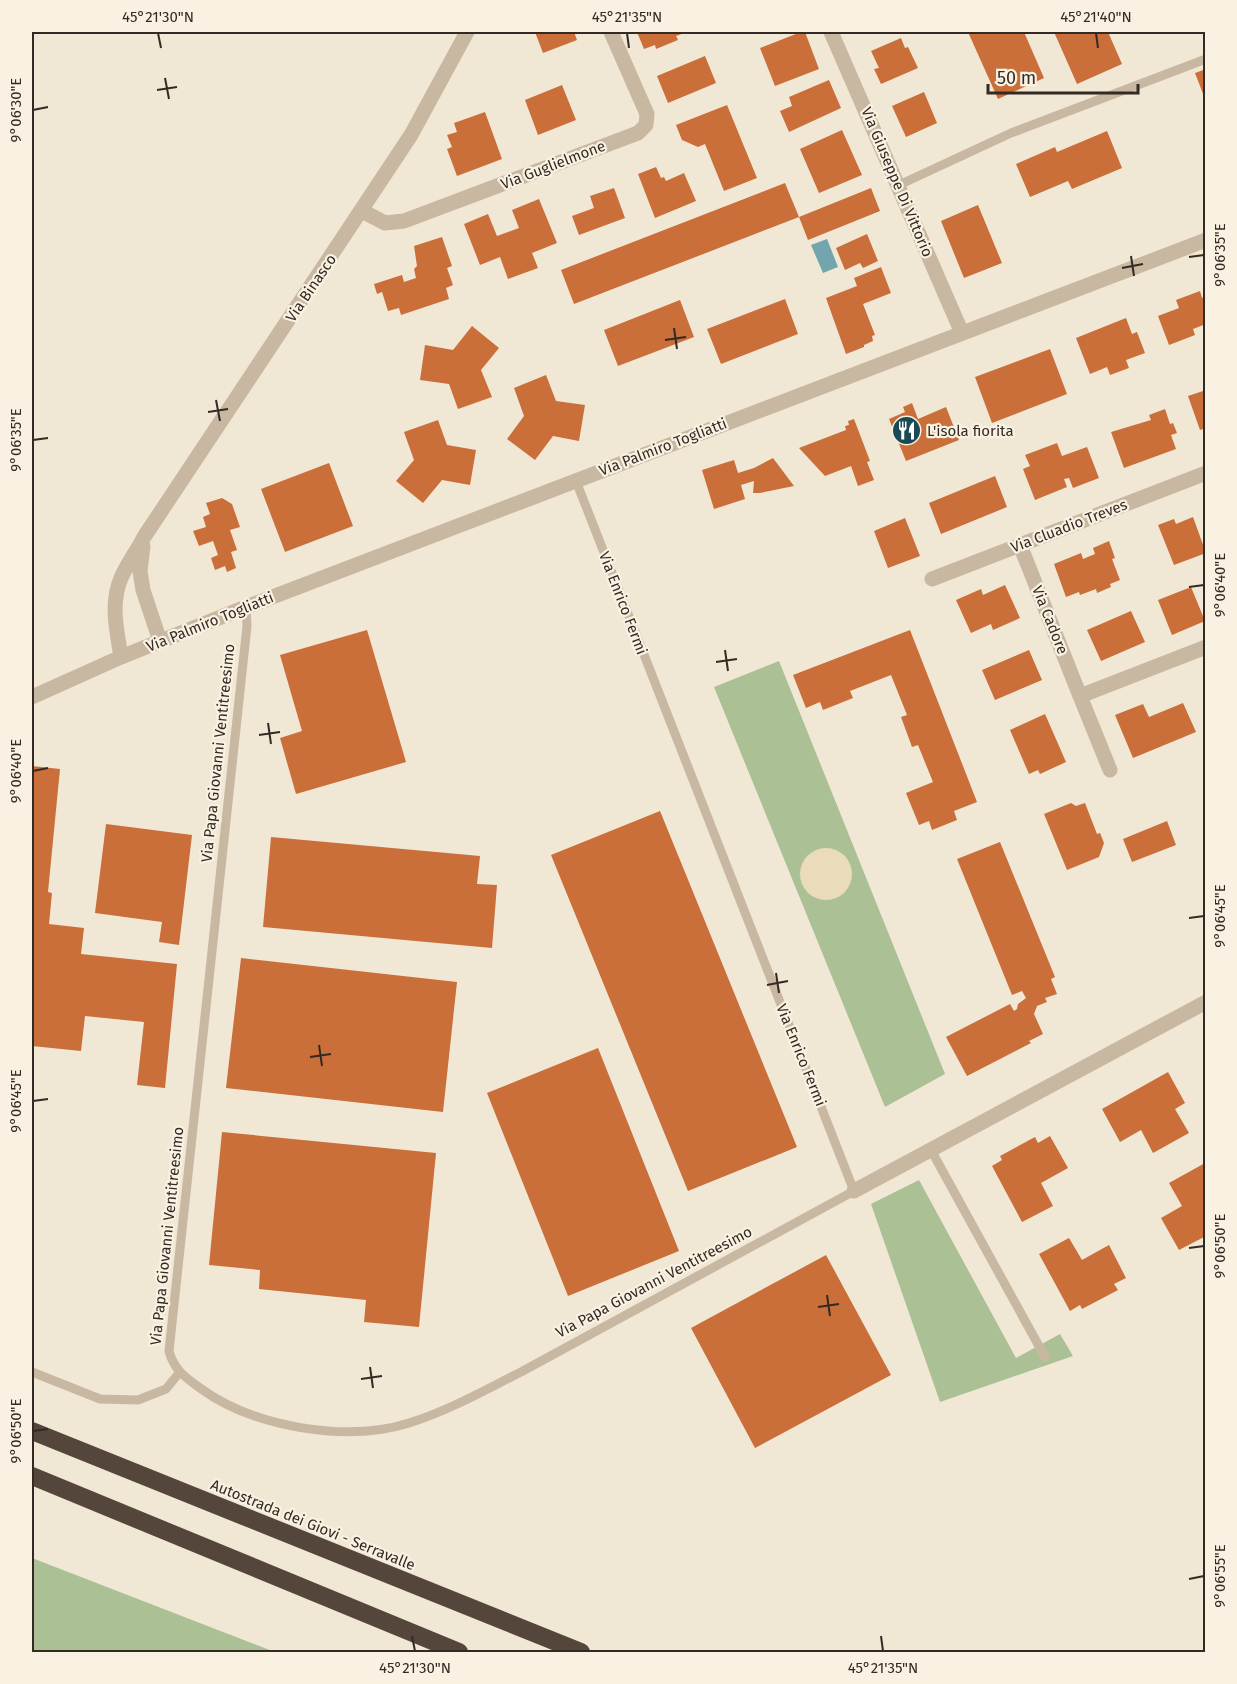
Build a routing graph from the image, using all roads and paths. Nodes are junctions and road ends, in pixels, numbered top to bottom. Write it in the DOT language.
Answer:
graph roads {
  1 [pos="467,32"];
  2 [pos="611,32"];
  3 [pos="831,32"];
  4 [pos="1206,59"];
  5 [pos="899,185"];
  6 [pos="362,211"];
  7 [pos="1206,240"];
  8 [pos="962,333"];
  9 [pos="1206,473"];
  10 [pos="576,481"];
  11 [pos="144,537"];
  12 [pos="1020,544"];
  13 [pos="932,579"];
  14 [pos="246,607"];
  15 [pos="160,641"];
  16 [pos="1206,647"];
  17 [pos="121,657"];
  18 [pos="1080,696"];
  19 [pos="32,697"];
  20 [pos="1110,770"];
  21 [pos="1206,1002"];
  22 [pos="931,1150"];
  23 [pos="854,1191"];
  24 [pos="1045,1357"];
  25 [pos="32,1372"];
  26 [pos="179,1373"];
  27 [pos="32,1431"];
  28 [pos="32,1476"];
  29 [pos="459,1653"];
  30 [pos="581,1653"];
  1 -- 6 [label="street, Via Binasco"];
  2 -- 6 [label="street, Via Guglielmone"];
  3 -- 5 [label="street, Via Giuseppe Di Vittorio"];
  4 -- 5 [label="lane"];
  5 -- 8 [label="street, Via Giuseppe Di Vittorio"];
  6 -- 11 [label="street, Via Binasco"];
  7 -- 8 [label="street, Via Palmiro Togliatti"];
  8 -- 10 [label="street, Via Palmiro Togliatti"];
  9 -- 12 [label="street, Via Cluadio Treves"];
  10 -- 14 [label="street, Via Palmiro Togliatti"];
  10 -- 23 [label="lane, Via Enrico Fermi"];
  11 -- 15 [label="street, Via Binasco"];
  11 -- 17 [label="street, Via Binasco"];
  12 -- 13 [label="street, Via Cluadio Treves"];
  12 -- 18 [label="street, Via Cadore"];
  14 -- 15 [label="street, Via Palmiro Togliatti"];
  14 -- 26 [label="lane, Via Papa Giovanni Ventitreesimo"];
  15 -- 17 [label="street, Via Palmiro Togliatti"];
  16 -- 18 [label="street"];
  17 -- 19 [label="street, Via Palmiro Togliatti"];
  18 -- 20 [label="street, Via Cadore"];
  21 -- 22 [label="street"];
  22 -- 23 [label="street"];
  22 -- 24 [label="lane"];
  23 -- 26 [label="lane, Via Papa Giovanni Ventitreesimo"];
  25 -- 26 [label="lane"];
  27 -- 30 [label="highway, Autostrada dei Giovi - Serravalle"];
  28 -- 29 [label="highway"];
}
